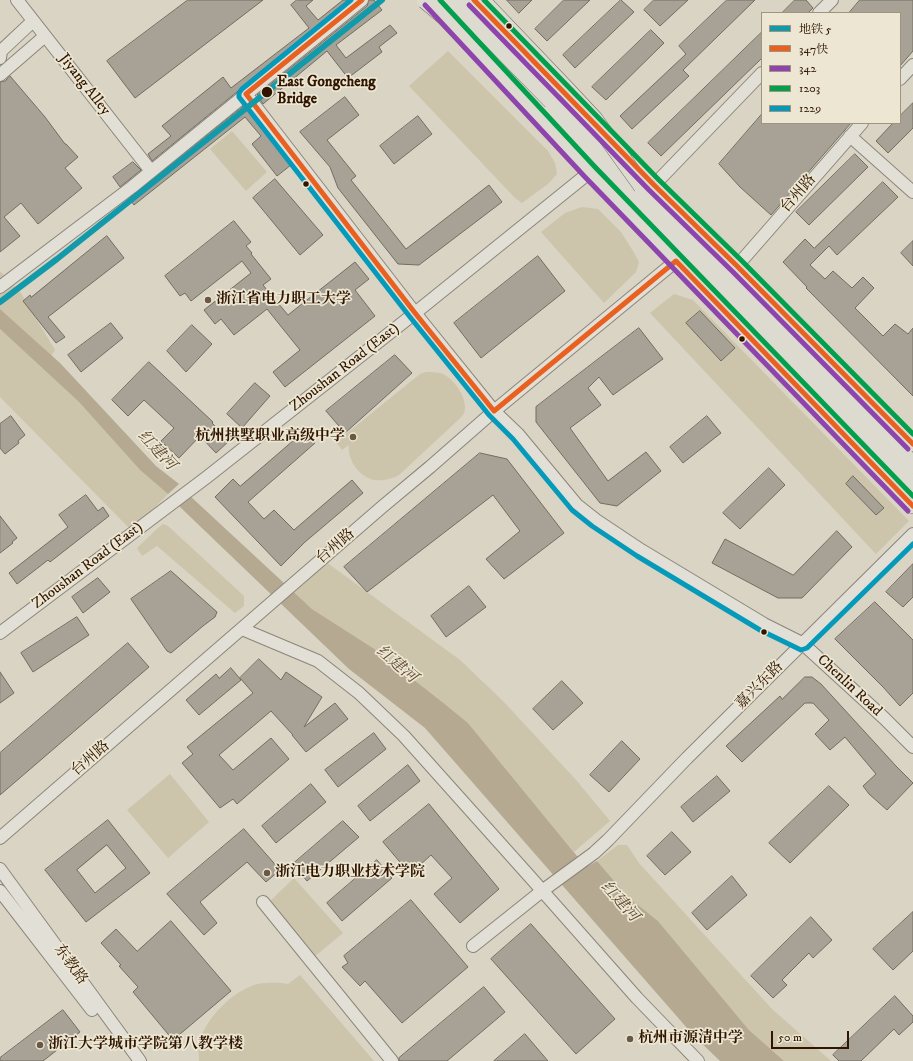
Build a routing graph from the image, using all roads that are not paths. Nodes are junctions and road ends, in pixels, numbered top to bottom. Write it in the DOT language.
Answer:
graph roads {
  1 [pos="17,0"];
  2 [pos="362,0"];
  3 [pos="425,0"];
  4 [pos="430,0"];
  5 [pos="441,0"];
  6 [pos="462,0"];
  7 [pos="474,0"];
  8 [pos="481,0"];
  9 [pos="33,21"];
  10 [pos="45,36"];
  11 [pos="0,58"];
  12 [pos="913,65"];
  13 [pos="761,74"];
  14 [pos="0,76"];
  15 [pos="901,79"];
  16 [pos="246,94"];
  17 [pos="861,124"];
  18 [pos="850,136"];
  19 [pos="151,171"];
  20 [pos="590,172"];
  21 [pos="643,190"];
  22 [pos="913,192"];
  23 [pos="676,260"];
  24 [pos="737,266"];
  25 [pos="0,288"];
  26 [pos="415,313"];
  27 [pos="494,410"];
  28 [pos="913,444"];
  29 [pos="913,465"];
  30 [pos="913,486"];
  31 [pos="913,506"];
  32 [pos="913,534"];
  33 [pos="242,629"];
  34 [pos="0,633"];
  35 [pos="802,643"];
  36 [pos="913,747"];
  37 [pos="0,838"];
  38 [pos="0,869"];
  39 [pos="0,891"];
  40 [pos="542,891"];
  41 [pos="263,902"];
  42 [pos="473,946"];
  43 [pos="131,1061"];
  44 [pos="140,1061"];
  45 [pos="392,1061"];
  46 [pos="698,1061"];
  1 -- 9 [label="street, Jiyang Alley"];
  2 -- 16 [label="street"];
  3 -- 21 [label="highway, bridge"];
  4 -- 20 [label="main road"];
  5 -- 21 [label="highway"];
  6 -- 21 [label="highway, bridge"];
  7 -- 21 [label="main road"];
  8 -- 21 [label="highway, bridge"];
  9 -- 10 [label="street, Jiyang Alley"];
  9 -- 11 [label="street"];
  10 -- 14 [label="street"];
  10 -- 19 [label="street, Jiyang Alley"];
  12 -- 15 [label="street"];
  13 -- 21 [label="street"];
  16 -- 19 [label="street"];
  16 -- 26 [label="street, Chenlin Road"];
  17 -- 18 [label="street, 台州路"];
  18 -- 22 [label="street"];
  18 -- 24 [label="street, 台州路"];
  19 -- 25 [label="street"];
  20 -- 23 [label="main road"];
  20 -- 26 [label="street, Zhoushan Road (East)"];
  21 -- 24 [label="main road"];
  21 -- 29 [label="highway"];
  21 -- 30 [label="highway"];
  23 -- 27 [label="street, 台州路"];
  23 -- 31 [label="main road"];
  24 -- 28 [label="main road"];
  26 -- 27 [label="street, Chenlin Road"];
  26 -- 34 [label="street, Zhoushan Road (East)"];
  27 -- 33 [label="street, 台州路"];
  27 -- 35 [label="street, Chenlin Road"];
  32 -- 35 [label="street, 嘉兴东路"];
  33 -- 37 [label="street, 台州路"];
  33 -- 40 [label="street"];
  35 -- 36 [label="street, Chenlin Road"];
  35 -- 40 [label="street, 嘉兴东路"];
  38 -- 44 [label="street, 东教路"];
  39 -- 43 [label="street, 东教路"];
  40 -- 42 [label="street, 嘉兴东路"];
  40 -- 46 [label="street"];
  41 -- 45 [label="street"];
}
